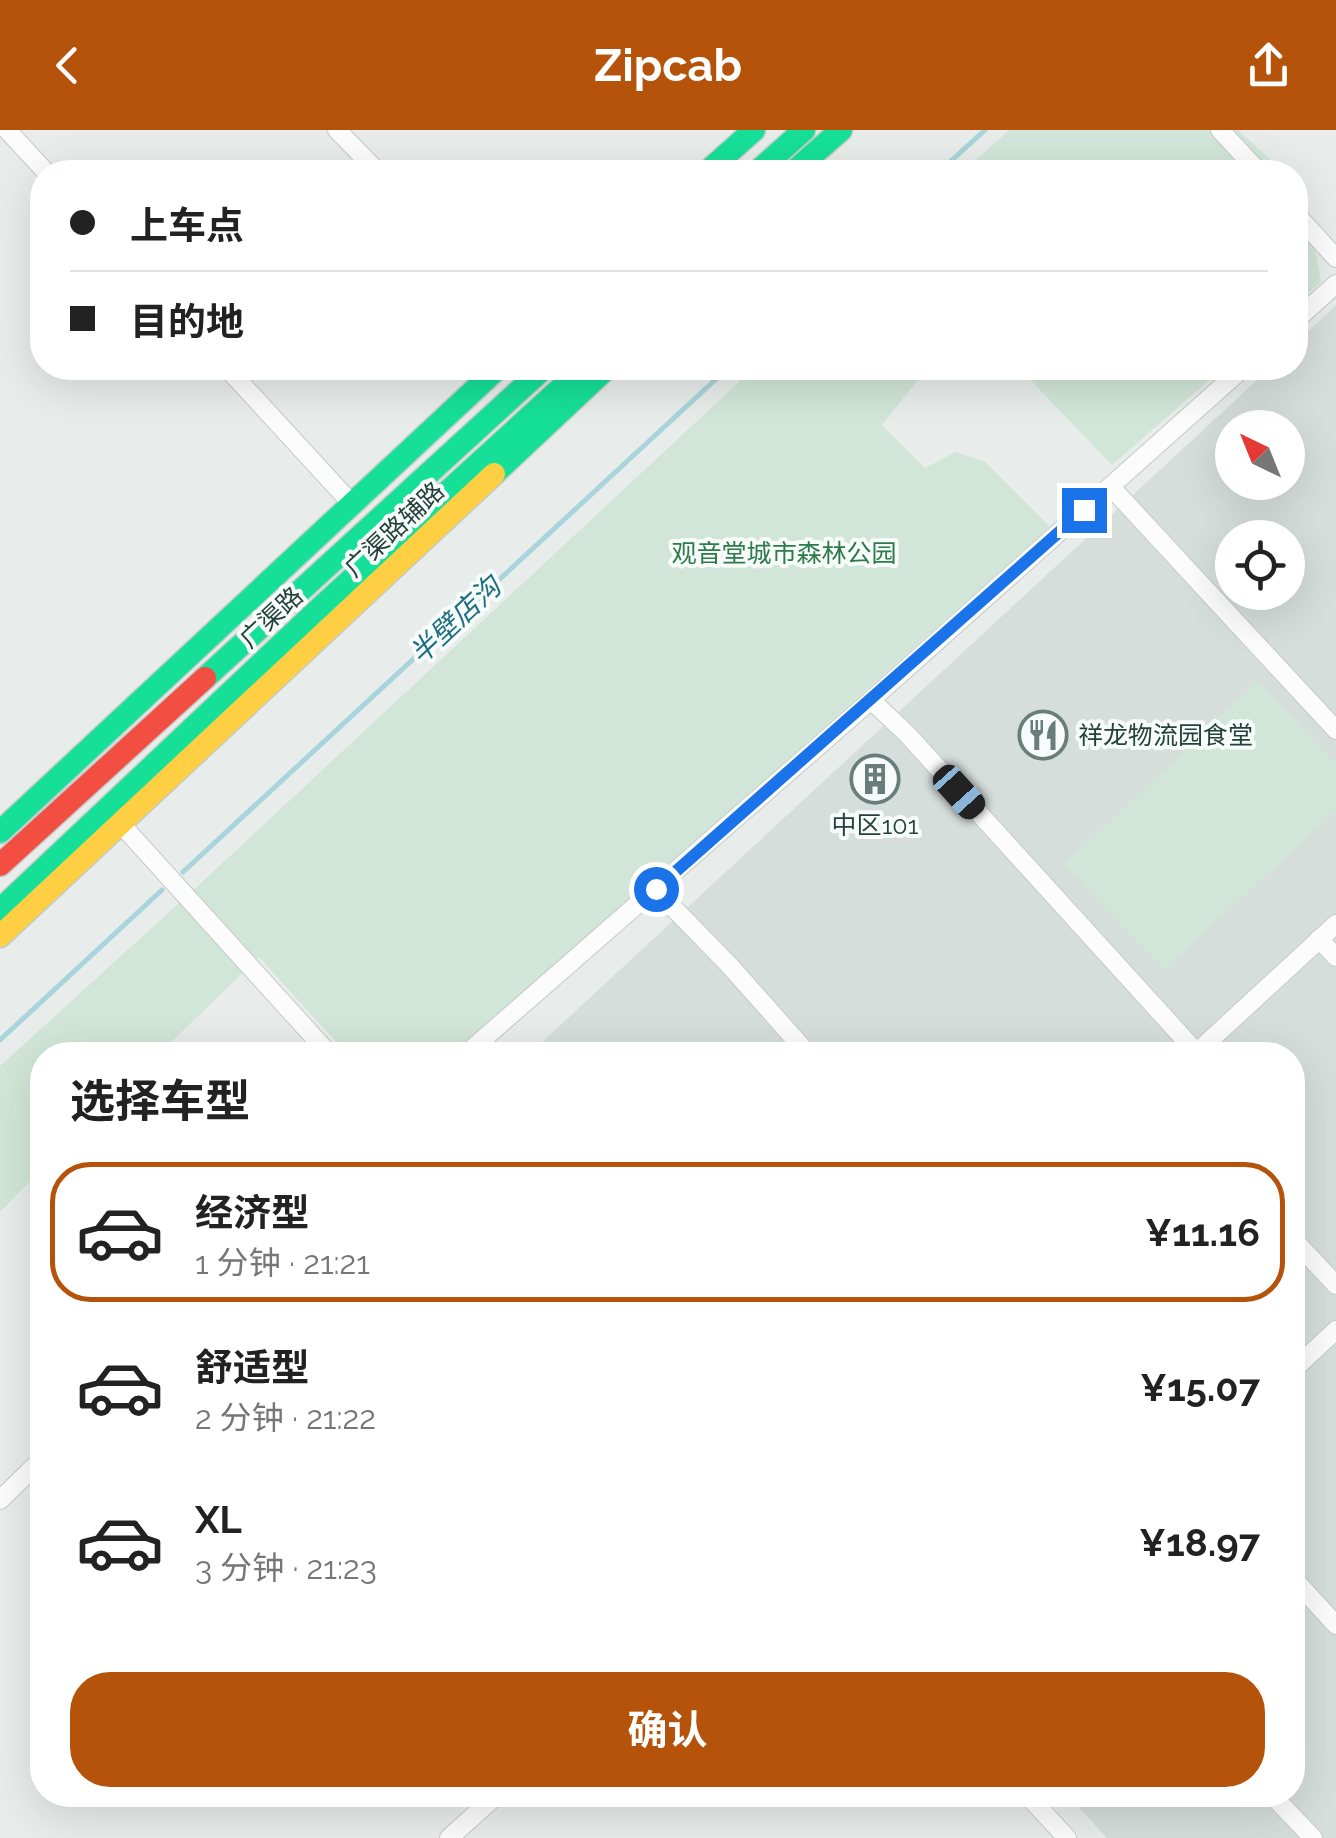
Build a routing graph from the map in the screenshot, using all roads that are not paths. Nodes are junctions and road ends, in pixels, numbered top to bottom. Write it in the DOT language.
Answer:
graph roads {
  1 [pos="6,130"];
  2 [pos="338,130"];
  3 [pos="754,130"];
  4 [pos="804,130"];
  5 [pos="841,130"];
  6 [pos="862,130"];
  7 [pos="1220,130"];
  8 [pos="35,160"];
  9 [pos="363,160"];
  10 [pos="720,160"];
  11 [pos="770,160"];
  12 [pos="806,160"];
  13 [pos="829,160"];
  14 [pos="1247,160"];
  15 [pos="1308,227"];
  16 [pos="1336,258"];
  17 [pos="1336,284"];
  18 [pos="1308,309"];
  19 [pos="242,380"];
  20 [pos="485,380"];
  21 [pos="531,380"];
  22 [pos="570,380"];
  23 [pos="594,380"];
  24 [pos="1229,380"];
  25 [pos="1110,486"];
  26 [pos="352,504"];
  27 [pos="871,700"];
  28 [pos="1336,730"];
  29 [pos="120,823"];
  30 [pos="0,832"];
  31 [pos="0,864"];
  32 [pos="656,889"];
  33 [pos="0,910"];
  34 [pos="1336,924"];
  35 [pos="0,936"];
  36 [pos="1319,939"];
  37 [pos="1336,957"];
  38 [pos="318,1042"];
  39 [pos="480,1042"];
  40 [pos="797,1042"];
  41 [pos="1185,1042"];
  42 [pos="1209,1042"];
  43 [pos="1305,1252"];
  44 [pos="1336,1284"];
  45 [pos="1336,1330"];
  46 [pos="1305,1358"];
  47 [pos="30,1471"];
  48 [pos="0,1500"];
  49 [pos="1305,1591"];
  50 [pos="1336,1624"];
  51 [pos="484,1807"];
  52 [pos="1038,1807"];
  53 [pos="1283,1807"];
  54 [pos="449,1838"];
  55 [pos="1067,1838"];
  56 [pos="1313,1838"];
  1 -- 8 [label="street"];
  2 -- 9 [label="street"];
  3 -- 10 [label="main road"];
  4 -- 11 [label="main road"];
  5 -- 12 [label="main road"];
  6 -- 13 [label="main road"];
  7 -- 14 [label="street"];
  15 -- 16 [label="street"];
  17 -- 18 [label="street"];
  19 -- 26 [label="street"];
  20 -- 26 [label="main road, 广渠路"];
  21 -- 31 [label="main road, 广渠路"];
  22 -- 33 [label="main road, 广渠路"];
  23 -- 29 [label="main road, 广渠路辅路"];
  24 -- 25 [label="street"];
  25 -- 27 [label="street"];
  25 -- 28 [label="street"];
  26 -- 30 [label="main road, 广渠路"];
  27 -- 32 [label="street"];
  27 -- 41 [label="street"];
  29 -- 35 [label="main road, 广渠路辅路"];
  29 -- 38 [label="street"];
  32 -- 39 [label="street"];
  32 -- 40 [label="street"];
  34 -- 36 [label="street"];
  36 -- 37 [label="street"];
  36 -- 42 [label="street"];
  43 -- 44 [label="street"];
  45 -- 46 [label="street"];
  47 -- 48 [label="street"];
  49 -- 50 [label="street"];
  51 -- 54 [label="street"];
  52 -- 55 [label="street"];
  53 -- 56 [label="street"];
}
